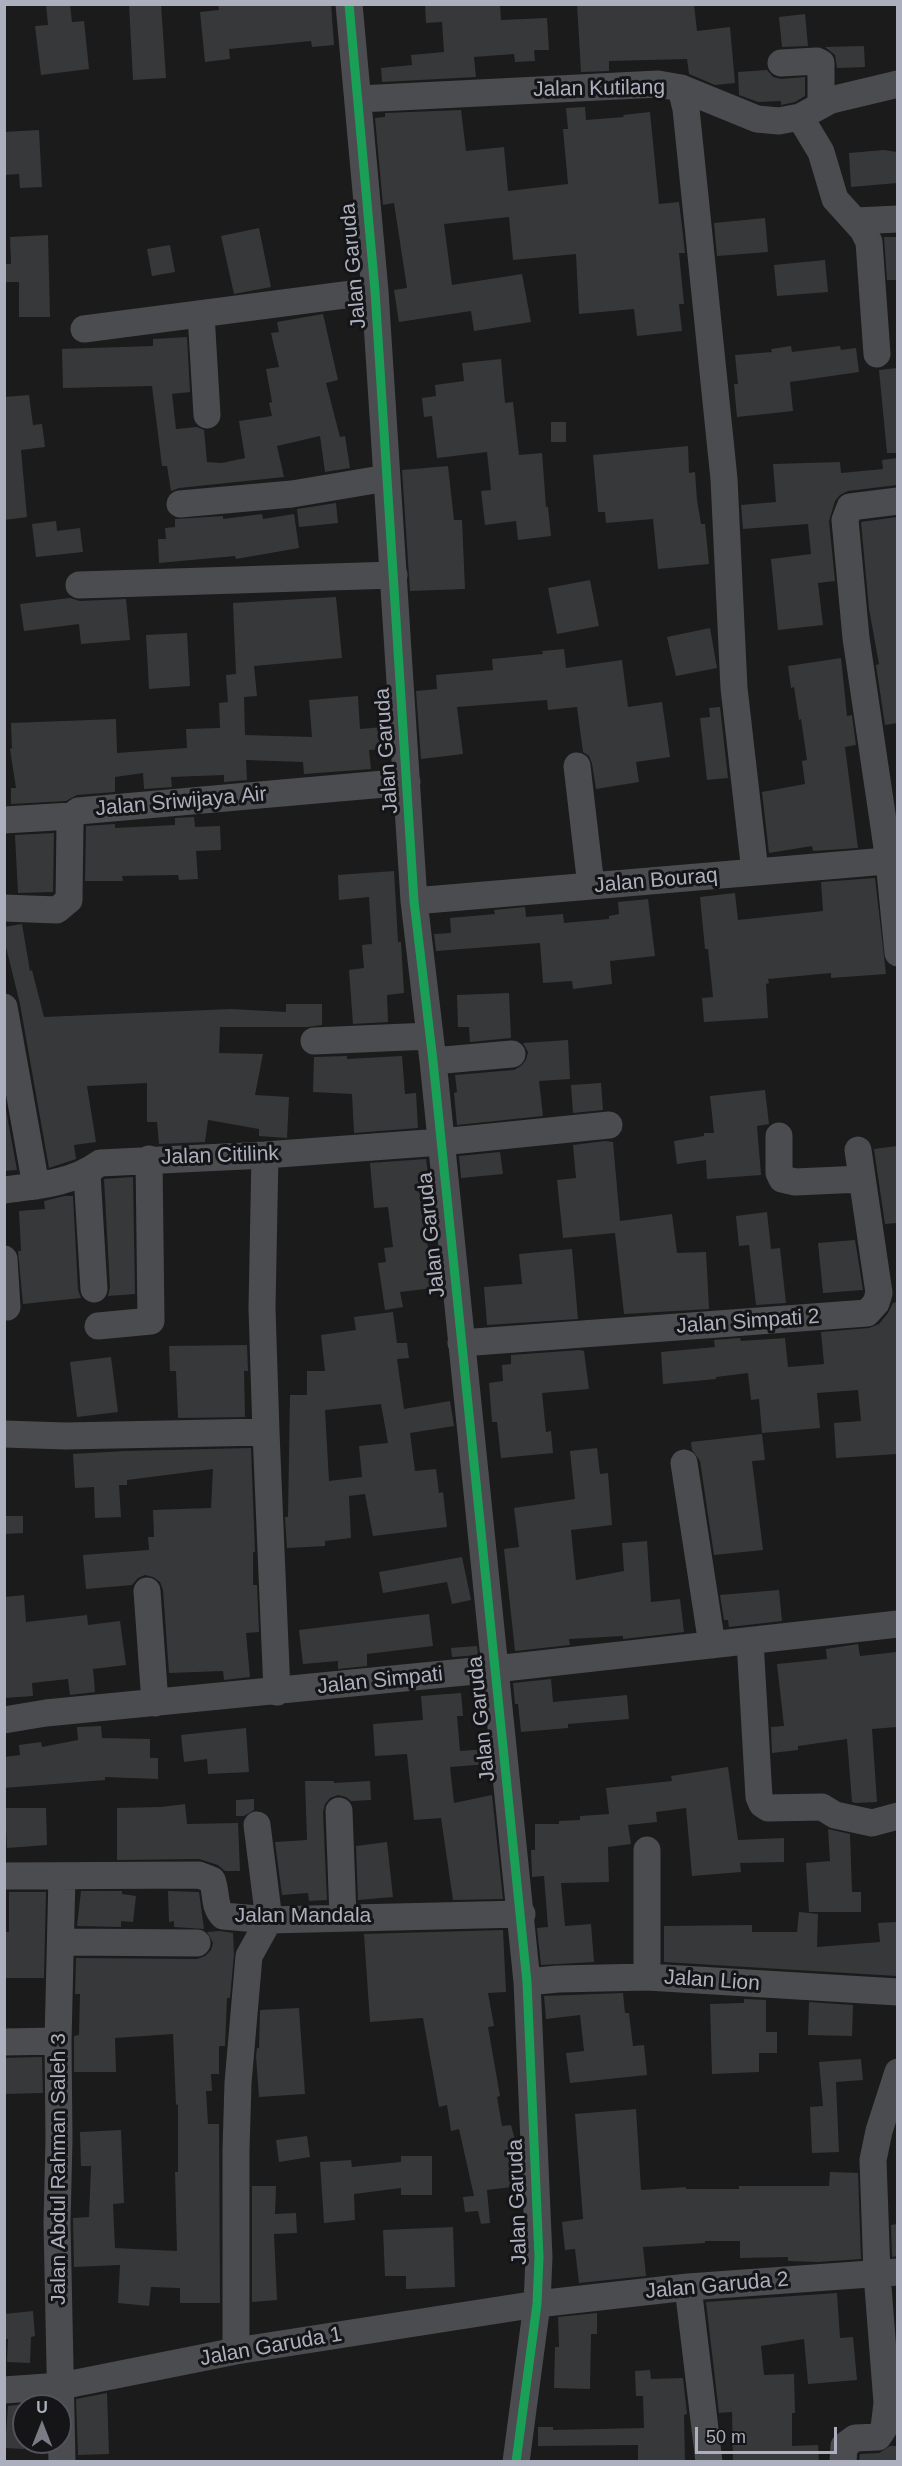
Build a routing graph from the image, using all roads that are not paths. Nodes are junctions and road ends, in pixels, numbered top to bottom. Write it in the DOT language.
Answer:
graph roads {
  1 [pos="349,4"];
  2 [pos="781,63"];
  3 [pos="897,84"];
  4 [pos="681,88"];
  5 [pos="359,99"];
  6 [pos="810,111"];
  7 [pos="897,219"];
  8 [pos="855,221"];
  9 [pos="375,291"];
  10 [pos="201,314"];
  11 [pos="84,329"];
  12 [pos="877,354"];
  13 [pos="207,415"];
  14 [pos="387,478"];
  15 [pos="897,501"];
  16 [pos="180,504"];
  17 [pos="394,575"];
  18 [pos="79,585"];
  19 [pos="577,766"];
  20 [pos="407,782"];
  21 [pos="72,816"];
  22 [pos="4,820"];
  23 [pos="893,860"];
  24 [pos="755,872"];
  25 [pos="591,886"];
  26 [pos="414,901"];
  27 [pos="4,908"];
  28 [pos="897,953"];
  29 [pos="4,1007"];
  30 [pos="7,1039"];
  31 [pos="314,1041"];
  32 [pos="431,1048"];
  33 [pos="512,1054"];
  34 [pos="609,1125"];
  35 [pos="779,1137"];
  36 [pos="441,1142"];
  37 [pos="858,1150"];
  38 [pos="265,1155"];
  39 [pos="149,1160"];
  40 [pos="87,1174"];
  41 [pos="862,1179"];
  42 [pos="36,1186"];
  43 [pos="4,1190"];
  44 [pos="4,1259"];
  45 [pos="94,1289"];
  46 [pos="7,1307"];
  47 [pos="98,1326"];
  48 [pos="461,1343"];
  49 [pos="266,1432"];
  50 [pos="4,1434"];
  51 [pos="684,1462"];
  52 [pos="147,1591"];
  53 [pos="897,1624"];
  54 [pos="750,1641"];
  55 [pos="712,1645"];
  56 [pos="495,1669"];
  57 [pos="277,1692"];
  58 [pos="155,1703"];
  59 [pos="4,1720"];
  60 [pos="339,1811"];
  61 [pos="897,1816"];
  62 [pos="257,1825"];
  63 [pos="647,1850"];
  64 [pos="4,1876"];
  65 [pos="62,1876"];
  66 [pos="522,1914"];
  67 [pos="343,1917"];
  68 [pos="268,1920"];
  69 [pos="61,1942"];
  70 [pos="197,1943"];
  71 [pos="646,1977"];
  72 [pos="527,1982"];
  73 [pos="897,1992"];
  74 [pos="58,2041"];
  75 [pos="4,2042"];
  76 [pos="897,2072"];
  77 [pos="887,2273"];
  78 [pos="688,2287"];
  79 [pos="537,2304"];
  80 [pos="236,2351"];
  81 [pos="891,2367"];
  82 [pos="61,2386"];
  83 [pos="4,2390"];
  84 [pos="62,2462"];
  85 [pos="516,2462"];
  86 [pos="709,2462"];
  87 [pos="843,2462"];
  1 -- 5 [label="street, Jalan Garuda"];
  2 -- 6 [label="street"];
  3 -- 6 [label="street, Jalan Kutilang"];
  4 -- 5 [label="street, Jalan Kutilang"];
  4 -- 6 [label="street, Jalan Kutilang"];
  4 -- 24 [label="street"];
  5 -- 9 [label="street, Jalan Garuda"];
  6 -- 8 [label="street"];
  7 -- 8 [label="street"];
  8 -- 12 [label="street"];
  9 -- 10 [label="street"];
  9 -- 14 [label="street, Jalan Garuda"];
  10 -- 11 [label="street"];
  10 -- 13 [label="street"];
  14 -- 16 [label="street"];
  14 -- 17 [label="street, Jalan Garuda"];
  15 -- 23 [label="street"];
  17 -- 18 [label="street"];
  17 -- 20 [label="street, Jalan Garuda"];
  19 -- 25 [label="street"];
  20 -- 21 [label="street, Jalan Sriwijaya Air"];
  20 -- 26 [label="street, Jalan Garuda"];
  21 -- 22 [label="street"];
  21 -- 27 [label="street, Jalan Sriwijaya Air"];
  23 -- 24 [label="street, Jalan Bouraq"];
  23 -- 28 [label="street"];
  24 -- 25 [label="street, Jalan Bouraq"];
  25 -- 26 [label="street, Jalan Bouraq"];
  26 -- 32 [label="street, Jalan Garuda"];
  29 -- 30 [label="street"];
  30 -- 42 [label="street"];
  31 -- 32 [label="street"];
  32 -- 33 [label="street"];
  32 -- 36 [label="street, Jalan Garuda"];
  34 -- 36 [label="street, Jalan Citilink"];
  35 -- 41 [label="street"];
  36 -- 38 [label="street, Jalan Citilink"];
  36 -- 48 [label="street, Jalan Garuda"];
  37 -- 41 [label="street, Jalan Simpati 2"];
  38 -- 39 [label="street, Jalan Citilink"];
  38 -- 49 [label="street"];
  39 -- 40 [label="street, Jalan Citilink"];
  39 -- 47 [label="street"];
  40 -- 42 [label="street, Jalan Citilink"];
  40 -- 45 [label="street"];
  41 -- 48 [label="street, Jalan Simpati 2"];
  42 -- 43 [label="street, Jalan Citilink"];
  44 -- 46 [label="street"];
  48 -- 56 [label="street, Jalan Garuda"];
  49 -- 50 [label="street"];
  49 -- 57 [label="street"];
  51 -- 55 [label="street"];
  52 -- 58 [label="street"];
  53 -- 54 [label="street, Jalan Simpati"];
  54 -- 55 [label="street, Jalan Simpati"];
  54 -- 61 [label="street"];
  55 -- 56 [label="street, Jalan Simpati"];
  56 -- 57 [label="street, Jalan Simpati"];
  56 -- 66 [label="street, Jalan Garuda"];
  57 -- 58 [label="street, Jalan Simpati"];
  58 -- 59 [label="street, Jalan Simpati"];
  60 -- 67 [label="street"];
  62 -- 68 [label="street"];
  63 -- 71 [label="street"];
  64 -- 65 [label="street, Jalan Mandala"];
  65 -- 68 [label="street, Jalan Mandala"];
  65 -- 69 [label="street, Jalan Abdul Rahman Saleh 3"];
  66 -- 67 [label="street, Jalan Mandala"];
  66 -- 72 [label="street, Jalan Garuda"];
  67 -- 68 [label="street, Jalan Mandala"];
  68 -- 80 [label="street"];
  69 -- 70 [label="street"];
  69 -- 74 [label="street, Jalan Abdul Rahman Saleh 3"];
  71 -- 72 [label="street, Jalan Lion"];
  71 -- 73 [label="street, Jalan Lion"];
  72 -- 79 [label="street, Jalan Garuda"];
  74 -- 75 [label="street"];
  74 -- 82 [label="street, Jalan Abdul Rahman Saleh 3"];
  76 -- 77 [label="street"];
  77 -- 78 [label="street, Jalan Garuda 2"];
  77 -- 81 [label="street"];
  78 -- 79 [label="street, Jalan Garuda 2"];
  78 -- 86 [label="street"];
  79 -- 80 [label="street, Jalan Garuda 1"];
  79 -- 85 [label="street, Jalan Garuda"];
  80 -- 82 [label="street, Jalan Garuda 1"];
  81 -- 87 [label="street"];
  82 -- 83 [label="street, Jalan Garuda 1"];
  82 -- 84 [label="street, Jalan Abdul Rahman Saleh 3"];
}
